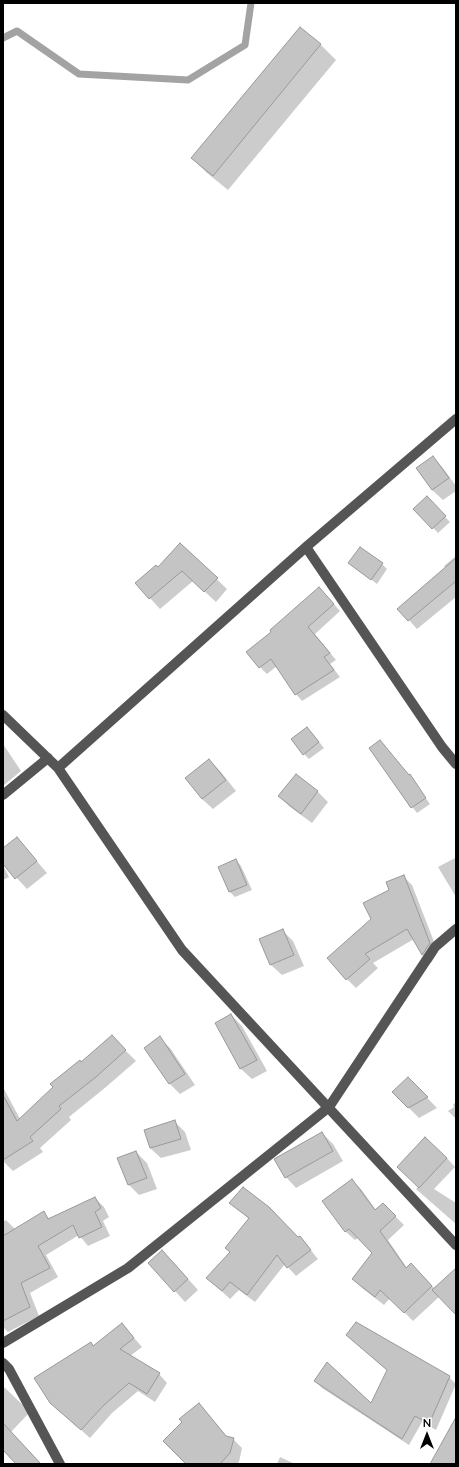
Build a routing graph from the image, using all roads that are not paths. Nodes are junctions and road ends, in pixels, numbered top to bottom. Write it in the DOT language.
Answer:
graph roads {
  1 [pos="456,419"];
  2 [pos="306,547"];
  3 [pos="3,716"];
  4 [pos="48,758"];
  5 [pos="456,764"];
  6 [pos="58,768"];
  7 [pos="3,795"];
  8 [pos="456,929"];
  9 [pos="329,1108"];
  10 [pos="456,1245"];
  11 [pos="3,1343"];
  12 [pos="5,1369"];
  13 [pos="60,1464"];
  1 -- 2 [label="street"];
  2 -- 5 [label="street"];
  2 -- 6 [label="street"];
  3 -- 4 [label="street"];
  4 -- 6 [label="street"];
  4 -- 7 [label="street"];
  6 -- 9 [label="street"];
  8 -- 9 [label="street"];
  9 -- 10 [label="street"];
  9 -- 11 [label="street"];
  12 -- 13 [label="street"];
}
